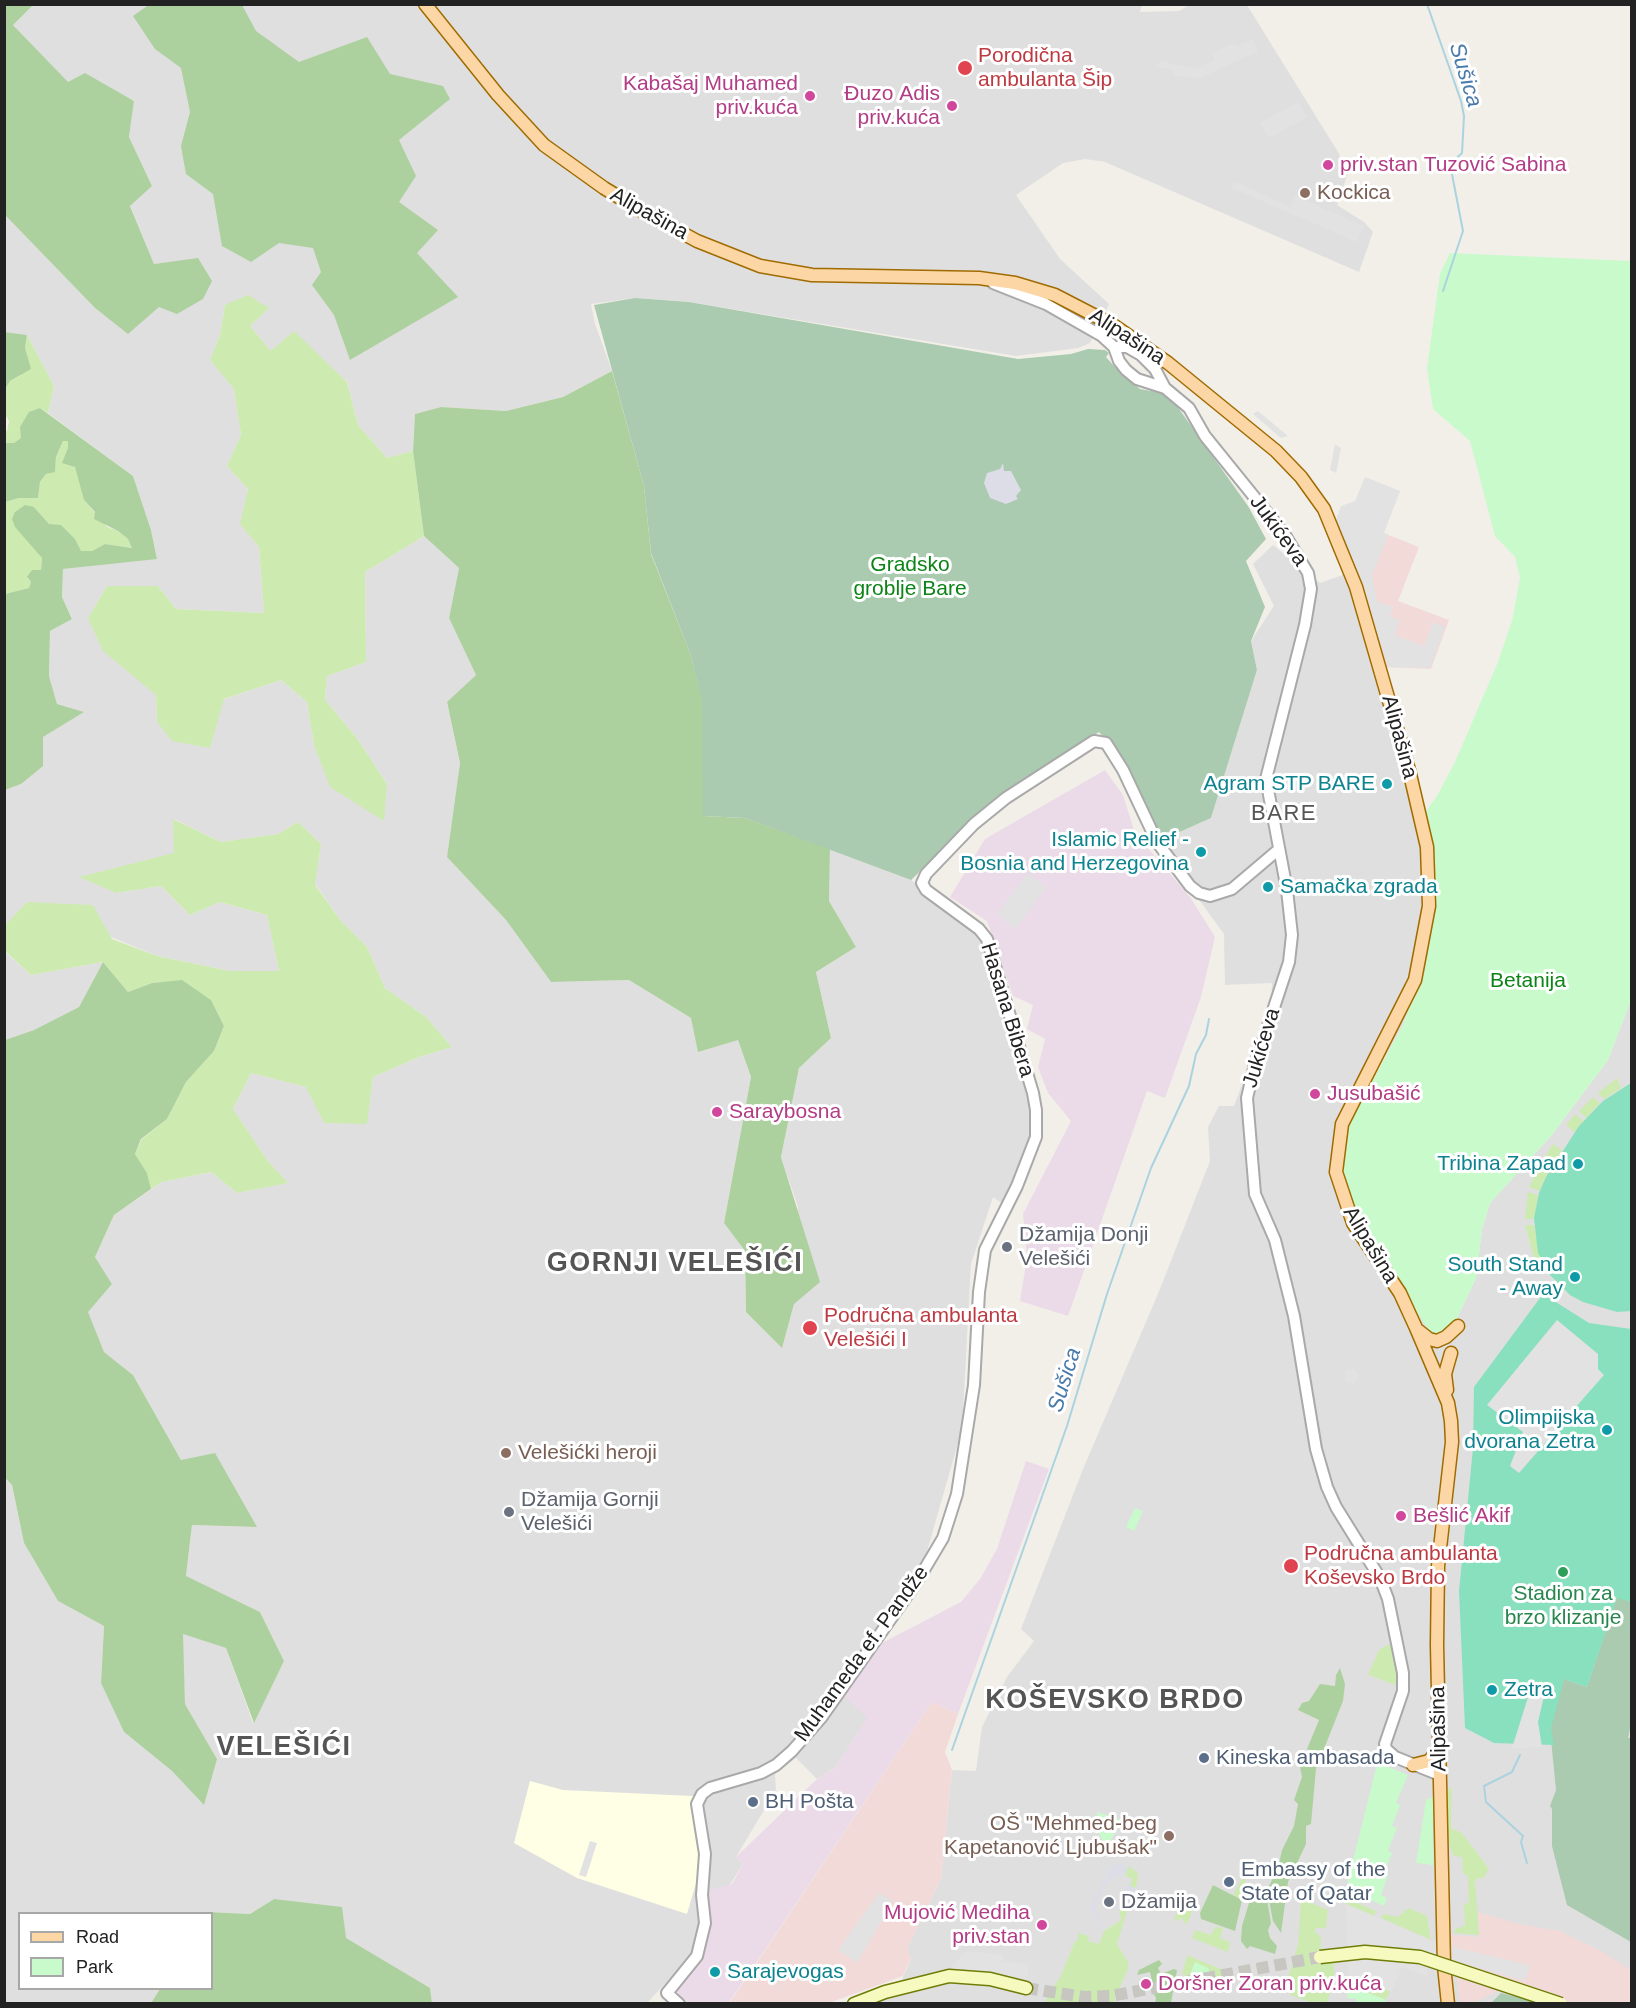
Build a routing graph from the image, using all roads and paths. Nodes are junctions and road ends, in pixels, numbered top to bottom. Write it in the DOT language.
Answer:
graph roads {
  1 [pos="425,4"];
  2 [pos="979,278"];
  3 [pos="1114,347"];
  4 [pos="1165,388"];
  5 [pos="1278,850"];
  6 [pos="991,1232"];
  7 [pos="1458,1326"];
  8 [pos="1416,1328"];
  9 [pos="1452,1353"];
  10 [pos="1448,1403"];
  11 [pos="1440,1748"];
  12 [pos="1413,1765"];
  13 [pos="1440,1775"];
  14 [pos="1320,1957"];
  15 [pos="1026,1988"];
  16 [pos="679,2004"];
  17 [pos="854,2004"];
  18 [pos="1448,2004"];
  19 [pos="1561,2004"];
  1 -- 2 [label="main road, Alipašina"];
  2 -- 3 [label="street, Jukićeva"];
  2 -- 8 [label="main road, Alipašina"];
  3 -- 4 [label="street, Jukićeva"];
  3 -- 4 [label="street, Jukićeva"];
  4 -- 5 [label="street, Jukićeva"];
  5 -- 6 [label="street, Hasana Bibera"];
  5 -- 12 [label="street, Jukićeva"];
  6 -- 16 [label="street, Muhameda ef. Pandže"];
  7 -- 8 [label="main road"];
  8 -- 10 [label="main road, Alipašina"];
  9 -- 10 [label="main road"];
  10 -- 11 [label="main road, Alipašina"];
  11 -- 12 [label="main road"];
  11 -- 13 [label="main road, Alipašina"];
  12 -- 13 [label="street, Jukićeva"];
  13 -- 18 [label="main road, Alipašina"];
  14 -- 19 [label="main road, bridge"];
  15 -- 17 [label="main road"];
}
